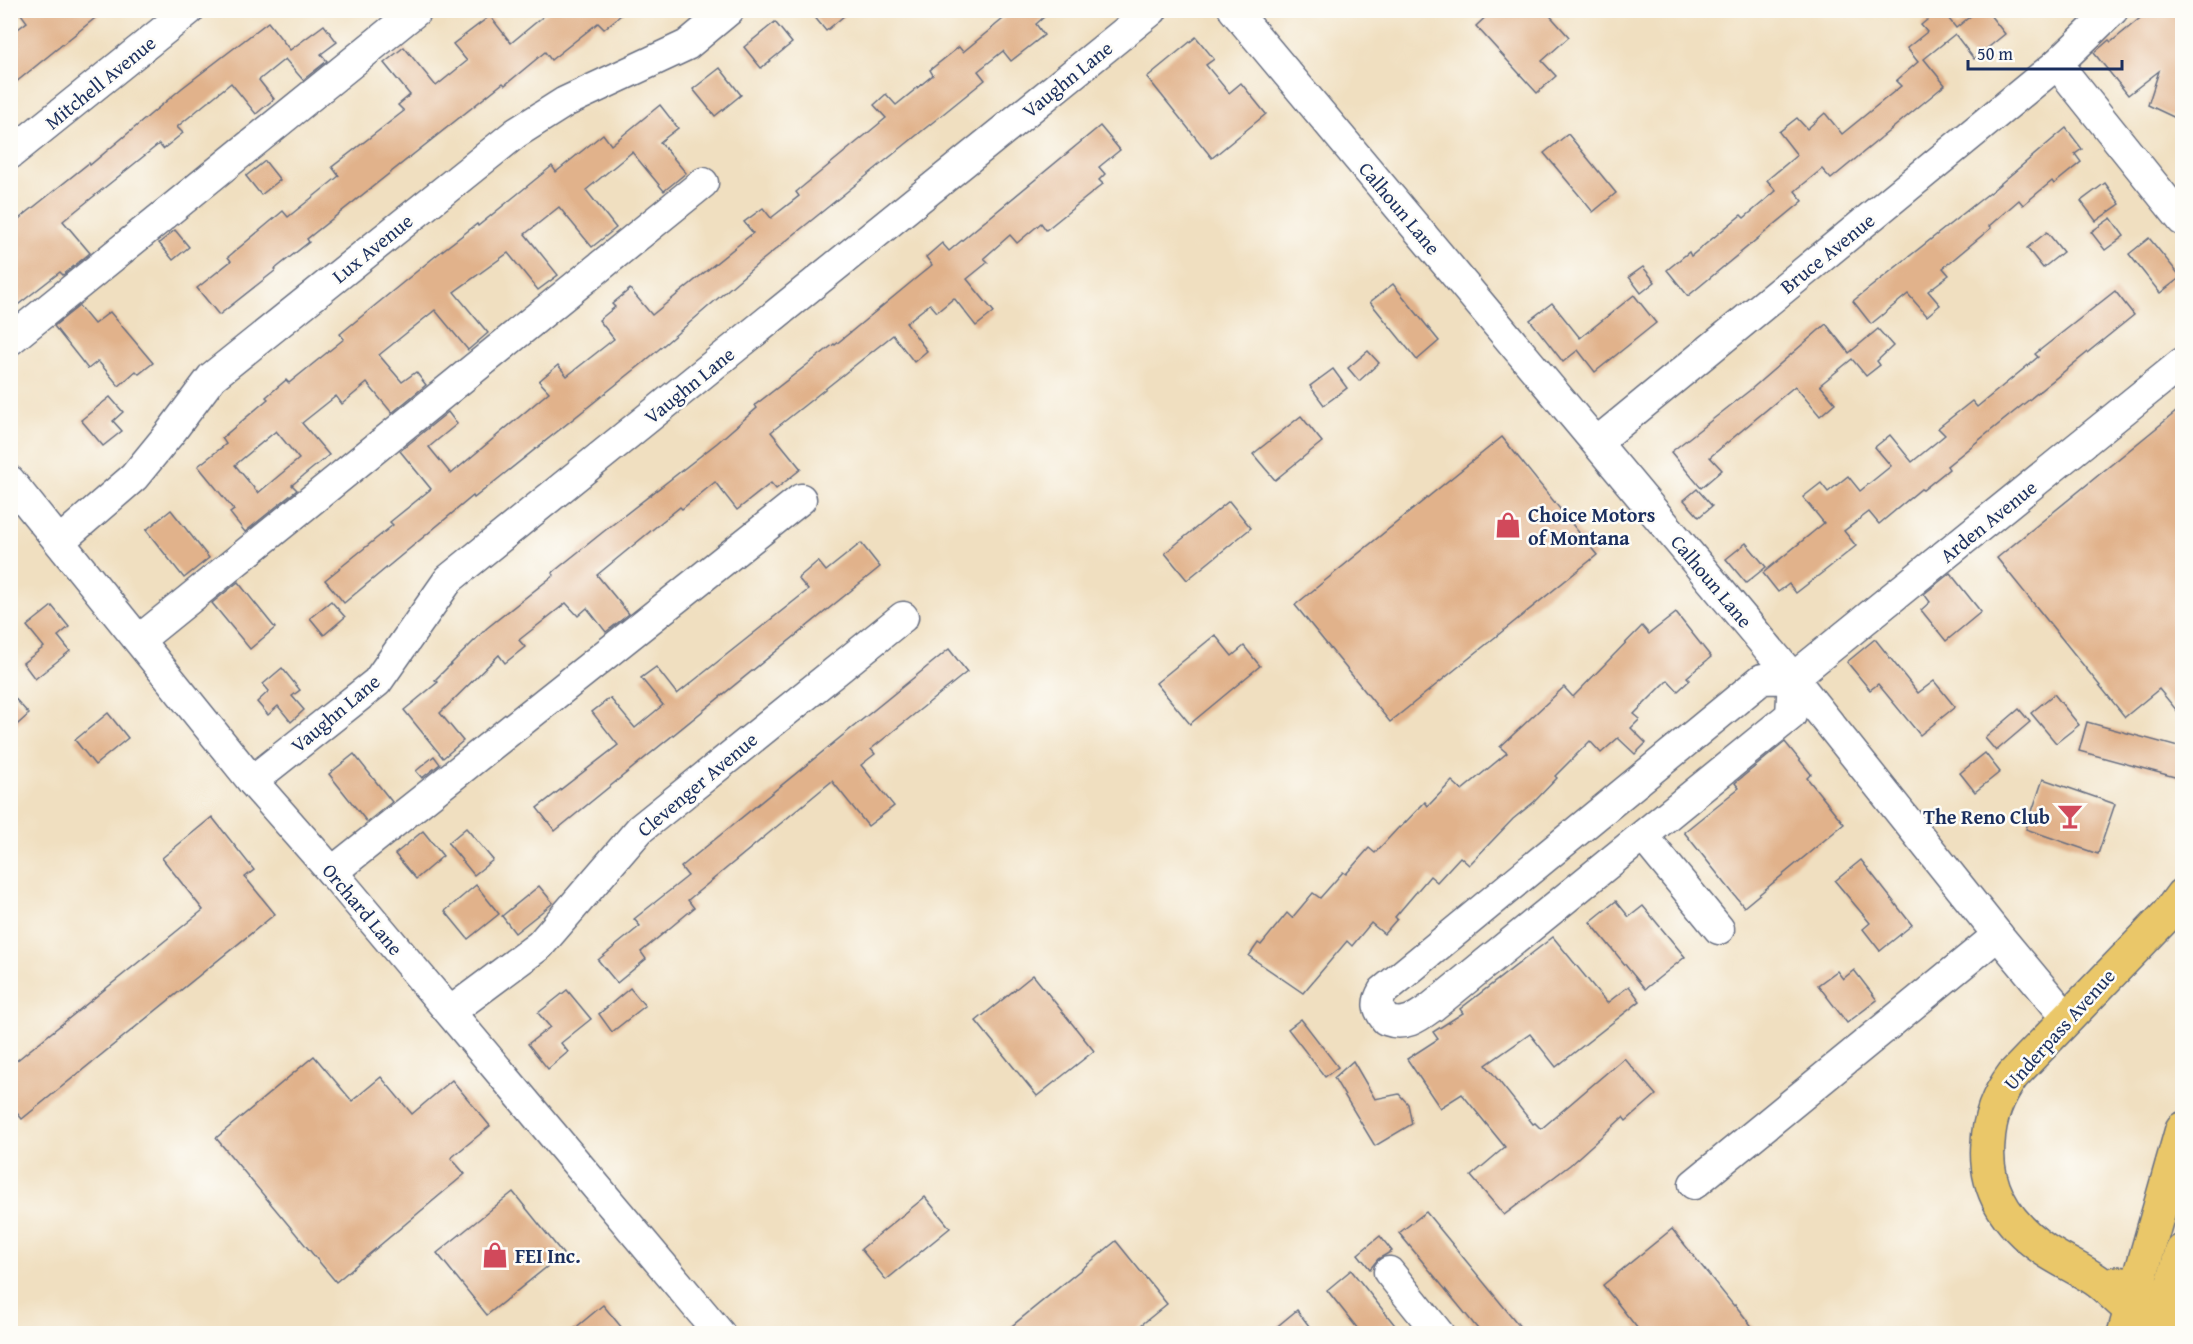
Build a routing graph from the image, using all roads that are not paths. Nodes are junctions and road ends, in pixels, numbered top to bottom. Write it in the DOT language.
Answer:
graph roads {
  1 [pos="189,10"];
  2 [pos="417,10"];
  3 [pos="729,10"];
  4 [pos="1152,10"];
  5 [pos="1234,10"];
  6 [pos="2113,10"];
  7 [pos="2057,64"];
  8 [pos="10,154"];
  9 [pos="703,183"];
  10 [pos="2182,220"];
  11 [pos="10,340"];
  12 [pos="2182,363"];
  13 [pos="1597,442"];
  14 [pos="10,480"];
  15 [pos="801,499"];
  16 [pos="60,541"];
  17 [pos="903,617"];
  18 [pos="140,640"];
  19 [pos="1793,678"];
  20 [pos="252,781"];
  21 [pos="1634,783"];
  22 [pos="1653,827"];
  23 [pos="332,872"];
  24 [pos="2182,894"];
  25 [pos="1719,929"];
  26 [pos="1998,935"];
  27 [pos="450,1012"];
  28 [pos="2067,1018"];
  29 [pos="2182,1130"];
  30 [pos="1694,1185"];
  31 [pos="2182,1251"];
  32 [pos="1389,1272"];
  33 [pos="2130,1309"];
  34 [pos="2168,1322"];
  35 [pos="720,1334"];
  36 [pos="1439,1334"];
  1 -- 8 [label="street, Mitchell Avenue"];
  2 -- 11 [label="street"];
  3 -- 16 [label="street, Lux Avenue"];
  4 -- 20 [label="street, Vaughn Lane"];
  5 -- 13 [label="street, Calhoun Lane"];
  6 -- 7 [label="street, Bruce Avenue"];
  7 -- 10 [label="street"];
  7 -- 13 [label="street, Bruce Avenue"];
  9 -- 18 [label="street"];
  12 -- 19 [label="street, Arden Avenue"];
  13 -- 19 [label="street, Calhoun Lane"];
  14 -- 16 [label="street, Orchard Lane"];
  15 -- 23 [label="street"];
  16 -- 18 [label="street, Orchard Lane"];
  17 -- 27 [label="street, Clevenger Avenue"];
  18 -- 20 [label="street, Orchard Lane"];
  19 -- 21 [label="street"];
  19 -- 22 [label="street"];
  19 -- 26 [label="street, Calhoun Lane"];
  20 -- 23 [label="street, Orchard Lane"];
  21 -- 22 [label="street"];
  21 -- 22 [label="street"];
  22 -- 25 [label="street"];
  23 -- 27 [label="street, Orchard Lane"];
  24 -- 28 [label="main road, Underpass Avenue"];
  26 -- 28 [label="street, Calhoun Lane"];
  26 -- 30 [label="street"];
  27 -- 35 [label="street, Orchard Lane"];
  28 -- 33 [label="main road, Underpass Avenue"];
  29 -- 33 [label="main road"];
  31 -- 34 [label="main road"];
  32 -- 36 [label="street"];
  33 -- 34 [label="main road"];
}
